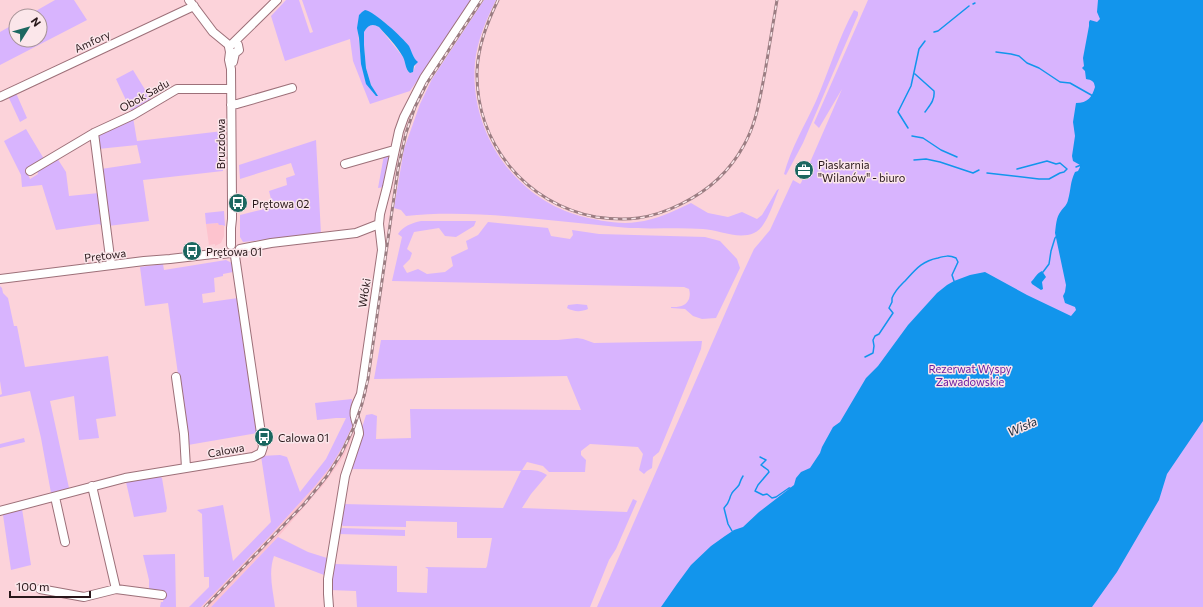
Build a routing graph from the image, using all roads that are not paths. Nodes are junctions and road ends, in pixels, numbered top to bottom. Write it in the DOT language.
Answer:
graph roads {
  1 [pos="277,0"];
  2 [pos="476,0"];
  3 [pos="191,3"];
  4 [pos="233,48"];
  5 [pos="292,88"];
  6 [pos="231,89"];
  7 [pos="0,97"];
  8 [pos="231,105"];
  9 [pos="94,133"];
  10 [pos="394,150"];
  11 [pos="345,164"];
  12 [pos="30,171"];
  13 [pos="379,224"];
  14 [pos="234,249"];
  15 [pos="111,266"];
  16 [pos="0,279"];
  17 [pos="176,377"];
  18 [pos="186,468"];
  19 [pos="92,486"];
  20 [pos="55,497"];
  21 [pos="0,511"];
  22 [pos="65,542"];
  23 [pos="40,589"];
  24 [pos="116,589"];
  25 [pos="162,595"];
  26 [pos="329,607"];
  1 -- 4 [label="street"];
  2 -- 10 [label="street, Włóki"];
  3 -- 4 [label="street"];
  3 -- 7 [label="street, Amfory"];
  4 -- 6 [label="street, Bruzdowa"];
  5 -- 8 [label="street"];
  6 -- 8 [label="street, Bruzdowa"];
  6 -- 9 [label="street, Obok Sadu"];
  8 -- 14 [label="street, Bruzdowa"];
  9 -- 12 [label="street, Obok Sadu"];
  9 -- 15 [label="street"];
  10 -- 11 [label="street"];
  10 -- 13 [label="street, Włóki"];
  13 -- 14 [label="street, Prętowa"];
  13 -- 26 [label="street, Włóki"];
  14 -- 15 [label="street, Prętowa"];
  14 -- 18 [label="street, Calowa"];
  15 -- 16 [label="street, Prętowa"];
  17 -- 18 [label="street"];
  18 -- 19 [label="street, Calowa"];
  19 -- 20 [label="street, Calowa"];
  19 -- 24 [label="street"];
  20 -- 21 [label="street, Calowa"];
  20 -- 22 [label="street"];
  23 -- 24 [label="street"];
  24 -- 25 [label="street"];
}
